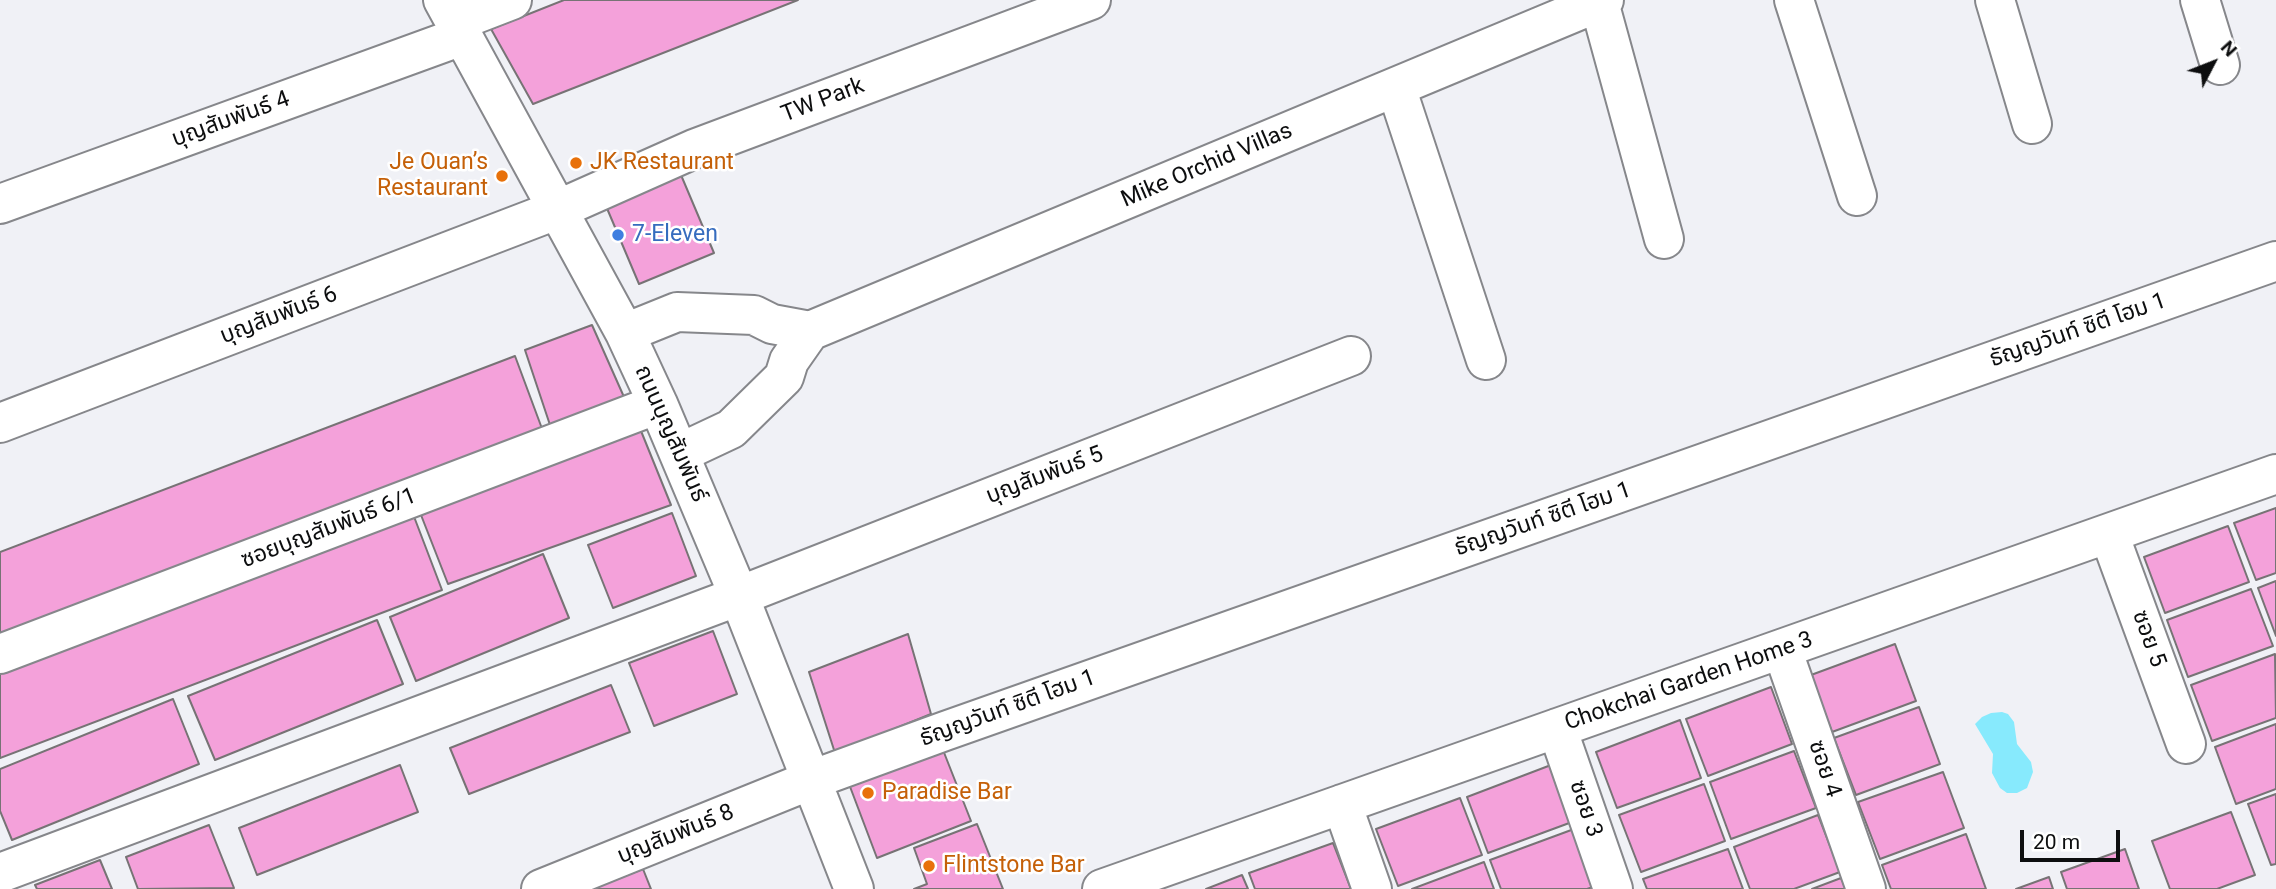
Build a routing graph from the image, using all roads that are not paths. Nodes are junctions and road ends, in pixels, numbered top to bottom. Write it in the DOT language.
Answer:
graph roads {
  1 [pos="512,0"];
  2 [pos="1091,0"];
  3 [pos="1794,0"];
  4 [pos="1995,0"];
  5 [pos="2200,0"];
  6 [pos="1601,1"];
  7 [pos="453,19"];
  8 [pos="2220,65"];
  9 [pos="1396,87"];
  10 [pos="2032,124"];
  11 [pos="1857,196"];
  12 [pos="0,204"];
  13 [pos="558,209"];
  14 [pos="1664,239"];
  15 [pos="2276,261"];
  16 [pos="810,331"];
  17 [pos="625,333"];
  18 [pos="1351,356"];
  19 [pos="1486,360"];
  20 [pos="658,404"];
  21 [pos="0,423"];
  22 [pos="680,453"];
  23 [pos="2276,474"];
  24 [pos="2109,534"];
  25 [pos="739,596"];
  26 [pos="1782,649"];
  27 [pos="0,654"];
  28 [pos="1557,728"];
  29 [pos="2186,744"];
  30 [pos="811,780"];
  31 [pos="1342,804"];
  32 [pos="9,877"];
  33 [pos="1116,887"];
  34 [pos="849,888"];
  35 [pos="541,889"];
  36 [pos="1372,889"];
  37 [pos="1613,889"];
  38 [pos="1866,889"];
  1 -- 7 [label="street, บุญสัมพันธ์ 4"];
  2 -- 13 [label="street, TW Park"];
  3 -- 11 [label="street"];
  4 -- 10 [label="street"];
  5 -- 8 [label="street"];
  6 -- 9 [label="street, Mike Orchid Villas"];
  6 -- 14 [label="street"];
  7 -- 12 [label="street, บุญสัมพันธ์ 4"];
  7 -- 13 [label="street, ถนนบุญสัมพันธ์"];
  9 -- 16 [label="street, Mike Orchid Villas"];
  9 -- 19 [label="street"];
  13 -- 17 [label="street, ถนนบุญสัมพันธ์"];
  13 -- 21 [label="street, บุญสัมพันธ์ 6"];
  15 -- 30 [label="street, ธัญญวันท์ ซิตี โฮม 1"];
  16 -- 17 [label="street"];
  16 -- 22 [label="street"];
  17 -- 20 [label="street, ถนนบุญสัมพันธ์"];
  18 -- 25 [label="street, บุญสัมพันธ์ 5"];
  20 -- 22 [label="street, ถนนบุญสัมพันธ์"];
  20 -- 27 [label="street, ซอยบุญสัมพันธ์ 6/1"];
  22 -- 25 [label="street, ถนนบุญสัมพันธ์"];
  23 -- 24 [label="street, Chokchai Garden Home 3"];
  24 -- 26 [label="street, Chokchai Garden Home 3"];
  24 -- 29 [label="street, ซอย 5"];
  25 -- 30 [label="street, ถนนบุญสัมพันธ์"];
  25 -- 32 [label="street, บุญสัมพันธ์ 5"];
  26 -- 28 [label="street, Chokchai Garden Home 3"];
  26 -- 38 [label="street, ซอย 4"];
  28 -- 31 [label="street, Chokchai Garden Home 3"];
  28 -- 37 [label="street, ซอย 3"];
  30 -- 34 [label="street, ถนนบุญสัมพันธ์"];
  30 -- 35 [label="street, บุญสัมพันธ์ 8"];
  31 -- 33 [label="street, Chokchai Garden Home 3"];
  31 -- 36 [label="street"];
}
